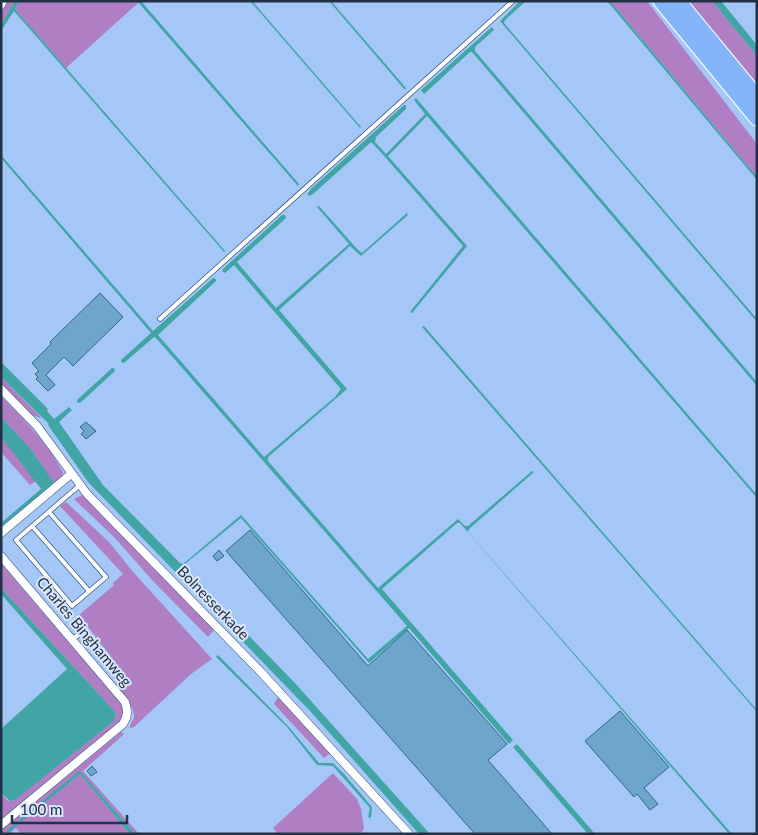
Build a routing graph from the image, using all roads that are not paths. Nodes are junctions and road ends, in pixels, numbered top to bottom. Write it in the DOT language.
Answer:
graph roads {
  1 [pos="3,1"];
  2 [pos="513,1"];
  3 [pos="661,1"];
  4 [pos="678,1"];
  5 [pos="1,5"];
  6 [pos="757,97"];
  7 [pos="757,118"];
  8 [pos="160,318"];
  9 [pos="1,389"];
  10 [pos="71,474"];
  11 [pos="80,485"];
  12 [pos="49,512"];
  13 [pos="32,526"];
  14 [pos="1,533"];
  15 [pos="1,556"];
  16 [pos="89,591"];
  17 [pos="72,639"];
  18 [pos="105,661"];
  19 [pos="1,825"];
  20 [pos="408,834"];
  1 -- 5 [label="street"];
  2 -- 8 [label="lane"];
  3 -- 7 [label="highway"];
  4 -- 6 [label="highway"];
  9 -- 10 [label="street, Bolnesserkade"];
  10 -- 11 [label="street, Bolnesserkade"];
  10 -- 14 [label="street"];
  11 -- 12 [label="lane"];
  11 -- 20 [label="street, Bolnesserkade"];
  12 -- 13 [label="lane"];
  12 -- 16 [label="lane"];
  13 -- 16 [label="lane"];
  13 -- 16 [label="lane"];
  15 -- 17 [label="street, Charles Binghamweg"];
  17 -- 18 [label="lane"];
  17 -- 19 [label="street, Charles Binghamweg"];
}
